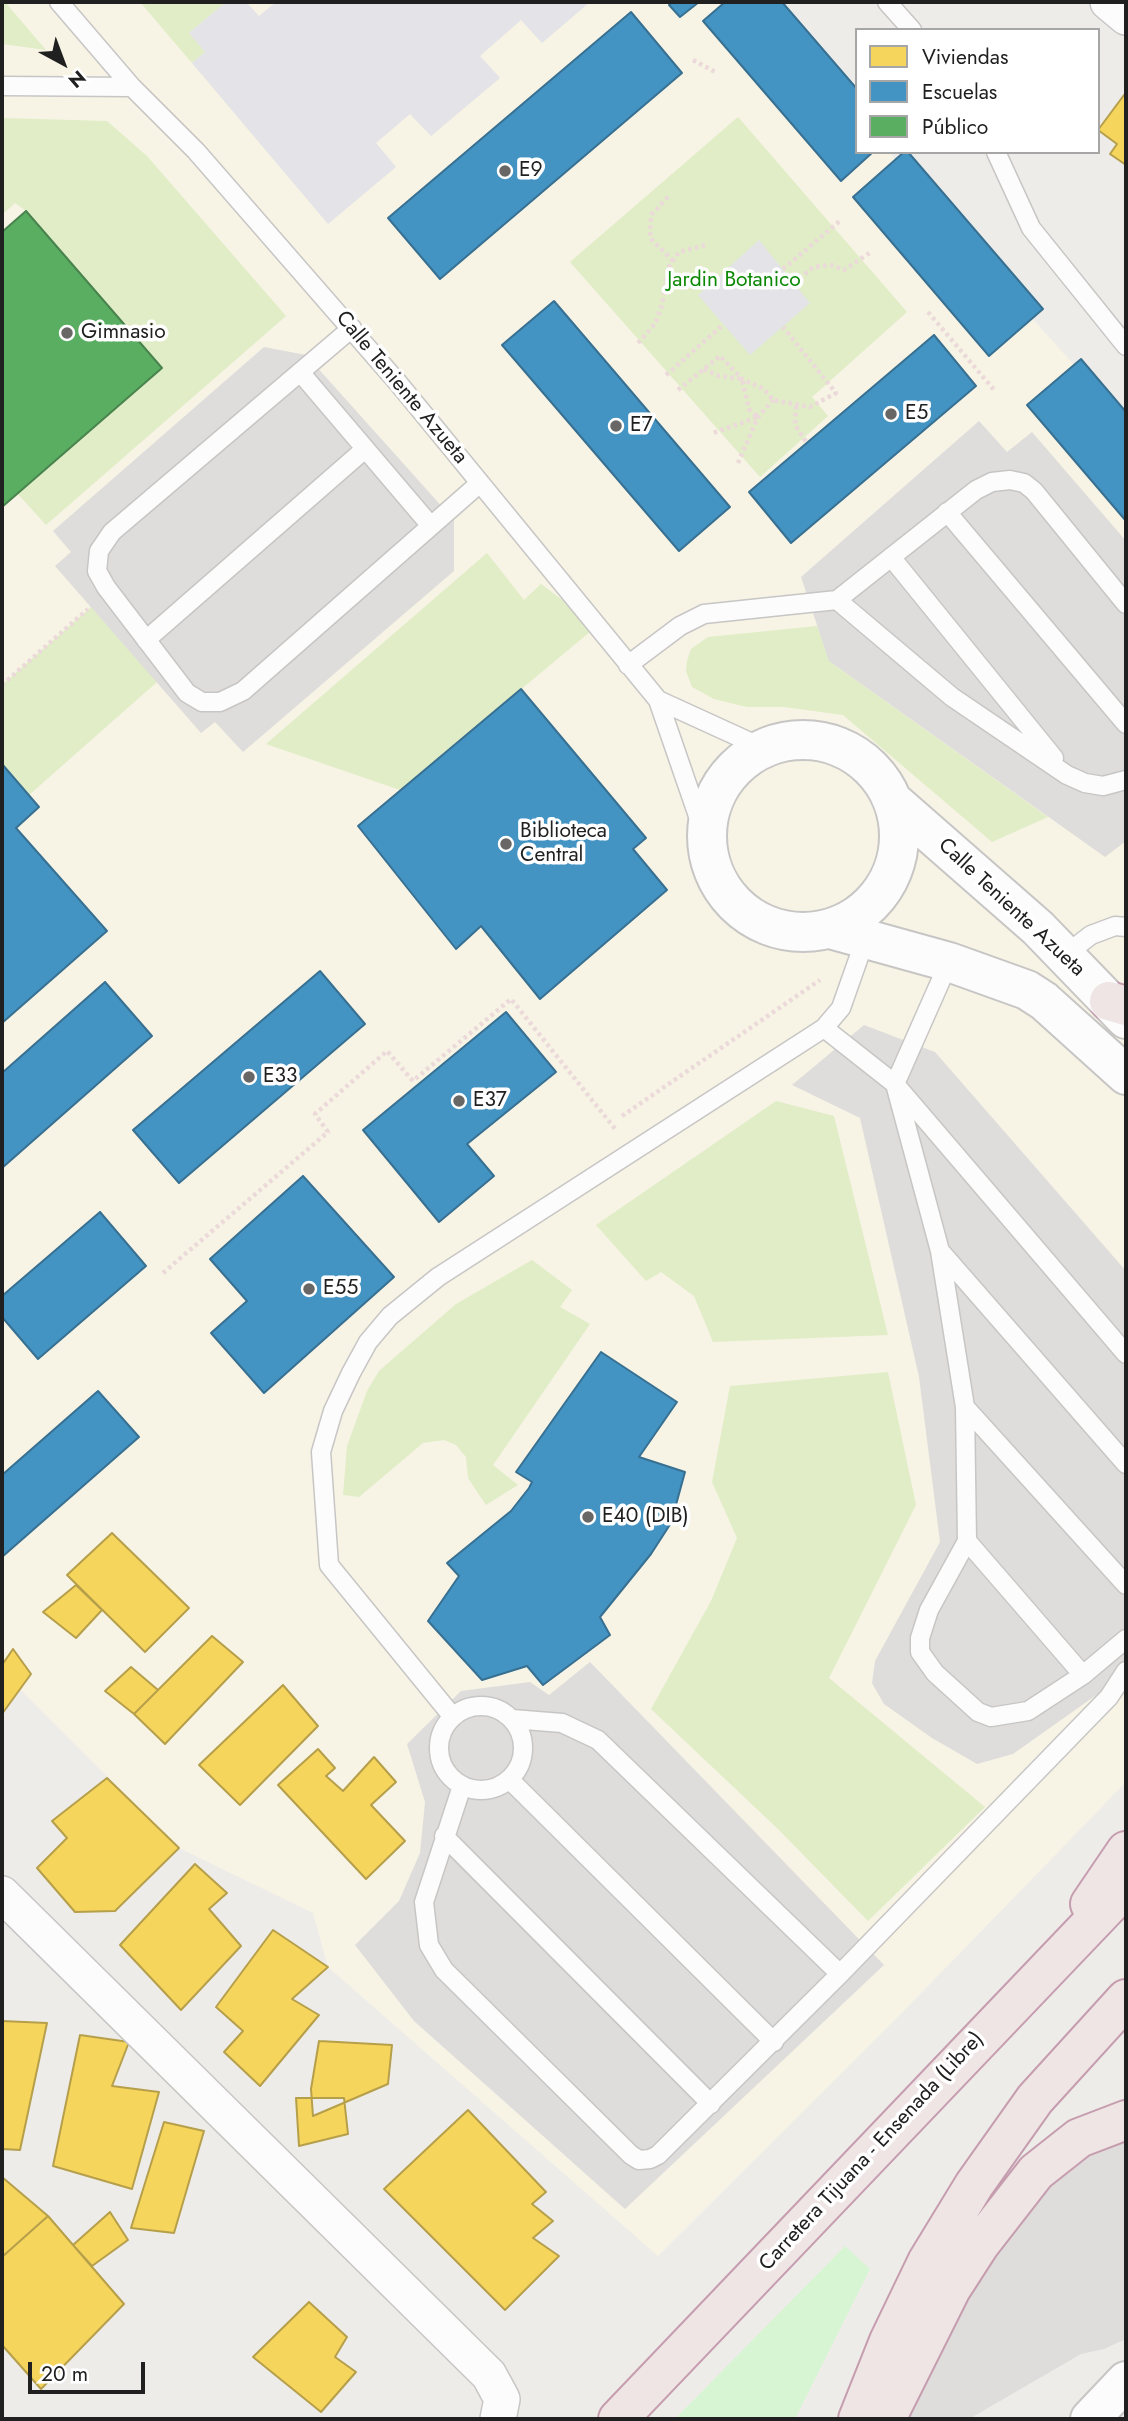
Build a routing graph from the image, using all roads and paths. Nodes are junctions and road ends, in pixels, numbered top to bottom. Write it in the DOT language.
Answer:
graph roads {
  1 [pos="59,2"];
  2 [pos="887,2"];
  3 [pos="1108,2"];
  4 [pos="1126,17"];
  5 [pos="910,28"];
  6 [pos="693,60"];
  7 [pos="717,73"];
  8 [pos="2,86"];
  9 [pos="132,87"];
  10 [pos="997,154"];
  11 [pos="668,197"];
  12 [pos="841,220"];
  13 [pos="706,245"];
  14 [pos="871,253"];
  15 [pos="673,261"];
  16 [pos="782,269"];
  17 [pos="794,284"];
  18 [pos="928,312"];
  19 [pos="724,324"];
  20 [pos="783,327"];
  21 [pos="352,328"];
  22 [pos="638,343"];
  23 [pos="1126,346"];
  24 [pos="704,369"];
  25 [pos="300,372"];
  26 [pos="666,375"];
  27 [pos="741,379"];
  28 [pos="678,390"];
  29 [pos="995,391"];
  30 [pos="773,400"];
  31 [pos="796,406"];
  32 [pos="758,417"];
  33 [pos="713,433"];
  34 [pos="807,443"];
  35 [pos="365,449"];
  36 [pos="738,463"];
  37 [pos="480,482"];
  38 [pos="947,512"];
  39 [pos="431,526"];
  40 [pos="891,557"];
  41 [pos="837,600"];
  42 [pos="1126,604"];
  43 [pos="91,607"];
  44 [pos="146,640"];
  45 [pos="628,665"];
  46 [pos="2,685"];
  47 [pos="657,700"];
  48 [pos="1126,724"];
  49 [pos="763,748"];
  50 [pos="1067,775"];
  51 [pos="1126,780"];
  52 [pos="893,801"];
  53 [pos="706,839"];
  54 [pos="1126,927"];
  55 [pos="848,933"];
  56 [pos="1065,955"];
  57 [pos="949,962"];
  58 [pos="827,982"];
  59 [pos="1121,1009"];
  60 [pos="824,1028"];
  61 [pos="1126,1075"];
  62 [pos="895,1084"];
  63 [pos="622,1116"];
  64 [pos="634,1152"];
  65 [pos="940,1251"];
  66 [pos="163,1273"];
  67 [pos="1126,1354"];
  68 [pos="965,1407"];
  69 [pos="1126,1464"];
  70 [pos="967,1541"];
  71 [pos="1126,1585"];
  72 [pos="1126,1639"];
  73 [pos="1126,1671"];
  74 [pos="1083,1675"];
  75 [pos="453,1717"];
  76 [pos="512,1719"];
  77 [pos="509,1779"];
  78 [pos="462,1786"];
  79 [pos="444,1836"];
  80 [pos="1126,1851"];
  81 [pos="1126,1886"];
  82 [pos="2,1895"];
  83 [pos="1046,1968"];
  84 [pos="841,1975"];
  85 [pos="1126,1999"];
  86 [pos="774,2042"];
  87 [pos="710,2104"];
  88 [pos="1126,2120"];
  89 [pos="1126,2381"];
  90 [pos="498,2419"];
  91 [pos="618,2419"];
  92 [pos="858,2419"];
  93 [pos="886,2419"];
  94 [pos="1090,2419"];
  1 -- 9 [label="lane, Calle Teniente Azueta"];
  2 -- 5 [label="lane"];
  3 -- 4 [label="street"];
  6 -- 7 [label="path"];
  8 -- 9 [label="lane"];
  9 -- 21 [label="lane, Calle Teniente Azueta"];
  10 -- 23 [label="lane"];
  11 -- 15 [label="path"];
  12 -- 16 [label="path"];
  13 -- 15 [label="path"];
  14 -- 17 [label="path"];
  15 -- 22 [label="path"];
  18 -- 29 [label="path"];
  19 -- 26 [label="path"];
  20 -- 31 [label="path"];
  21 -- 25 [label="lane"];
  21 -- 37 [label="lane, Calle Teniente Azueta"];
  24 -- 27 [label="path"];
  24 -- 27 [label="path"];
  24 -- 28 [label="path"];
  25 -- 35 [label="lane"];
  25 -- 44 [label="lane"];
  27 -- 30 [label="path"];
  27 -- 32 [label="path"];
  30 -- 31 [label="path"];
  30 -- 32 [label="path"];
  31 -- 34 [label="path"];
  32 -- 33 [label="path"];
  32 -- 36 [label="path"];
  35 -- 39 [label="lane"];
  35 -- 44 [label="lane"];
  37 -- 39 [label="lane"];
  37 -- 45 [label="lane, Calle Teniente Azueta"];
  38 -- 40 [label="lane"];
  38 -- 42 [label="lane"];
  38 -- 48 [label="lane"];
  39 -- 44 [label="lane"];
  40 -- 41 [label="lane"];
  40 -- 50 [label="lane"];
  41 -- 45 [label="lane"];
  41 -- 50 [label="lane"];
  43 -- 46 [label="path"];
  45 -- 47 [label="lane, Calle Teniente Azueta"];
  47 -- 49 [label="lane, Calle Teniente Azueta"];
  47 -- 53 [label="lane, Calle Teniente Azueta"];
  49 -- 52 [label="street"];
  49 -- 53 [label="street"];
  50 -- 51 [label="lane"];
  52 -- 55 [label="street"];
  52 -- 56 [label="street, Calle Teniente Azueta"];
  53 -- 55 [label="street"];
  54 -- 56 [label="lane"];
  55 -- 57 [label="street"];
  55 -- 60 [label="lane"];
  56 -- 59 [label="street, Calle Teniente Azueta"];
  57 -- 61 [label="street"];
  57 -- 62 [label="lane"];
  58 -- 63 [label="path"];
  60 -- 62 [label="lane"];
  60 -- 64 [label="lane"];
  62 -- 65 [label="lane"];
  62 -- 67 [label="lane"];
  64 -- 66 [label="path"];
  64 -- 75 [label="lane"];
  65 -- 68 [label="lane"];
  65 -- 69 [label="lane"];
  68 -- 70 [label="lane"];
  68 -- 71 [label="lane"];
  70 -- 74 [label="lane"];
  70 -- 74 [label="lane"];
  72 -- 74 [label="lane"];
  73 -- 84 [label="lane"];
  75 -- 76 [label="lane"];
  75 -- 78 [label="lane"];
  76 -- 77 [label="lane"];
  76 -- 84 [label="lane"];
  77 -- 78 [label="lane"];
  77 -- 86 [label="lane"];
  78 -- 79 [label="lane"];
  79 -- 87 [label="lane"];
  79 -- 87 [label="lane"];
  80 -- 83 [label="highway"];
  81 -- 83 [label="highway, Carretera Tijuana - Ensenada (Libre)"];
  82 -- 90 [label="street"];
  83 -- 91 [label="highway, Carretera Tijuana - Ensenada (Libre)"];
  84 -- 86 [label="lane"];
  85 -- 92 [label="highway"];
  86 -- 87 [label="lane"];
  88 -- 93 [label="highway"];
  89 -- 94 [label="street"];
}
